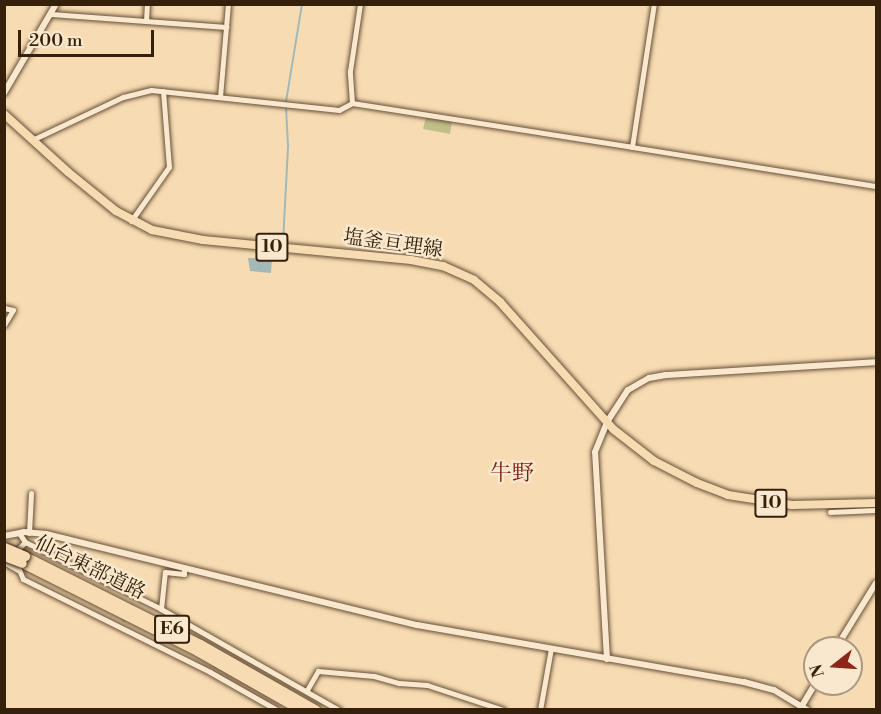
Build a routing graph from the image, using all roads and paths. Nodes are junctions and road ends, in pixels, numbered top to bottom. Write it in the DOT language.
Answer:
graph roads {
  1 [pos="56,4"];
  2 [pos="147,4"];
  3 [pos="228,4"];
  4 [pos="360,4"];
  5 [pos="654,4"];
  6 [pos="51,14"];
  7 [pos="146,21"];
  8 [pos="227,27"];
  9 [pos="163,91"];
  10 [pos="4,93"];
  11 [pos="220,97"];
  12 [pos="352,103"];
  13 [pos="4,114"];
  14 [pos="32,140"];
  15 [pos="632,147"];
  16 [pos="876,186"];
  17 [pos="131,220"];
  18 [pos="4,308"];
  19 [pos="4,325"];
  20 [pos="876,362"];
  21 [pos="607,423"];
  22 [pos="31,493"];
  23 [pos="876,502"];
  24 [pos="876,510"];
  25 [pos="830,512"];
  26 [pos="19,533"];
  27 [pos="29,533"];
  28 [pos="4,536"];
  29 [pos="25,542"];
  30 [pos="4,547"];
  31 [pos="4,555"];
  32 [pos="4,562"];
  33 [pos="22,563"];
  34 [pos="184,568"];
  35 [pos="876,583"];
  36 [pos="161,609"];
  37 [pos="843,636"];
  38 [pos="227,645"];
  39 [pos="551,648"];
  40 [pos="224,651"];
  41 [pos="608,659"];
  42 [pos="307,690"];
  43 [pos="482,703"];
  44 [pos="803,708"];
  45 [pos="276,710"];
  46 [pos="301,710"];
  47 [pos="316,710"];
  48 [pos="339,710"];
  49 [pos="478,710"];
  50 [pos="503,710"];
  51 [pos="540,710"];
  1 -- 6 [label="street"];
  2 -- 7 [label="street"];
  3 -- 8 [label="street"];
  4 -- 12 [label="street"];
  5 -- 15 [label="street"];
  6 -- 7 [label="street"];
  6 -- 10 [label="street"];
  7 -- 8 [label="street"];
  8 -- 11 [label="street"];
  9 -- 11 [label="street"];
  9 -- 14 [label="street"];
  9 -- 17 [label="street"];
  11 -- 12 [label="street"];
  12 -- 15 [label="street"];
  13 -- 14 [label="main road, 塩釜亘理線 / 10"];
  14 -- 17 [label="main road, 塩釜亘理線 / 10"];
  15 -- 16 [label="street"];
  17 -- 21 [label="main road, 塩釜亘理線 / 10"];
  18 -- 19 [label="street"];
  20 -- 21 [label="street"];
  21 -- 23 [label="main road, 塩釜亘理線 / 10"];
  21 -- 41 [label="street"];
  22 -- 27 [label="street"];
  24 -- 25 [label="street"];
  26 -- 27 [label="street"];
  26 -- 28 [label="street"];
  26 -- 29 [label="street"];
  27 -- 34 [label="street"];
  29 -- 33 [label="street"];
  29 -- 36 [label="street"];
  30 -- 33 [label="highway, 仙台東部道路 / E6, bridge"];
  31 -- 33 [label="highway, 仙台東部道路 / E6, bridge"];
  32 -- 33 [label="street"];
  33 -- 45 [label="street"];
  33 -- 46 [label="highway, 仙台東部道路 / E6"];
  33 -- 47 [label="highway, 仙台東部道路 / E6"];
  34 -- 36 [label="street"];
  34 -- 39 [label="street"];
  35 -- 37 [label="street"];
  36 -- 38 [label="street"];
  38 -- 40 [label="street"];
  38 -- 42 [label="street"];
  39 -- 41 [label="street"];
  39 -- 51 [label="street"];
  41 -- 44 [label="street"];
  42 -- 43 [label="street"];
  42 -- 48 [label="street"];
  43 -- 49 [label="street"];
  43 -- 50 [label="street"];
}
